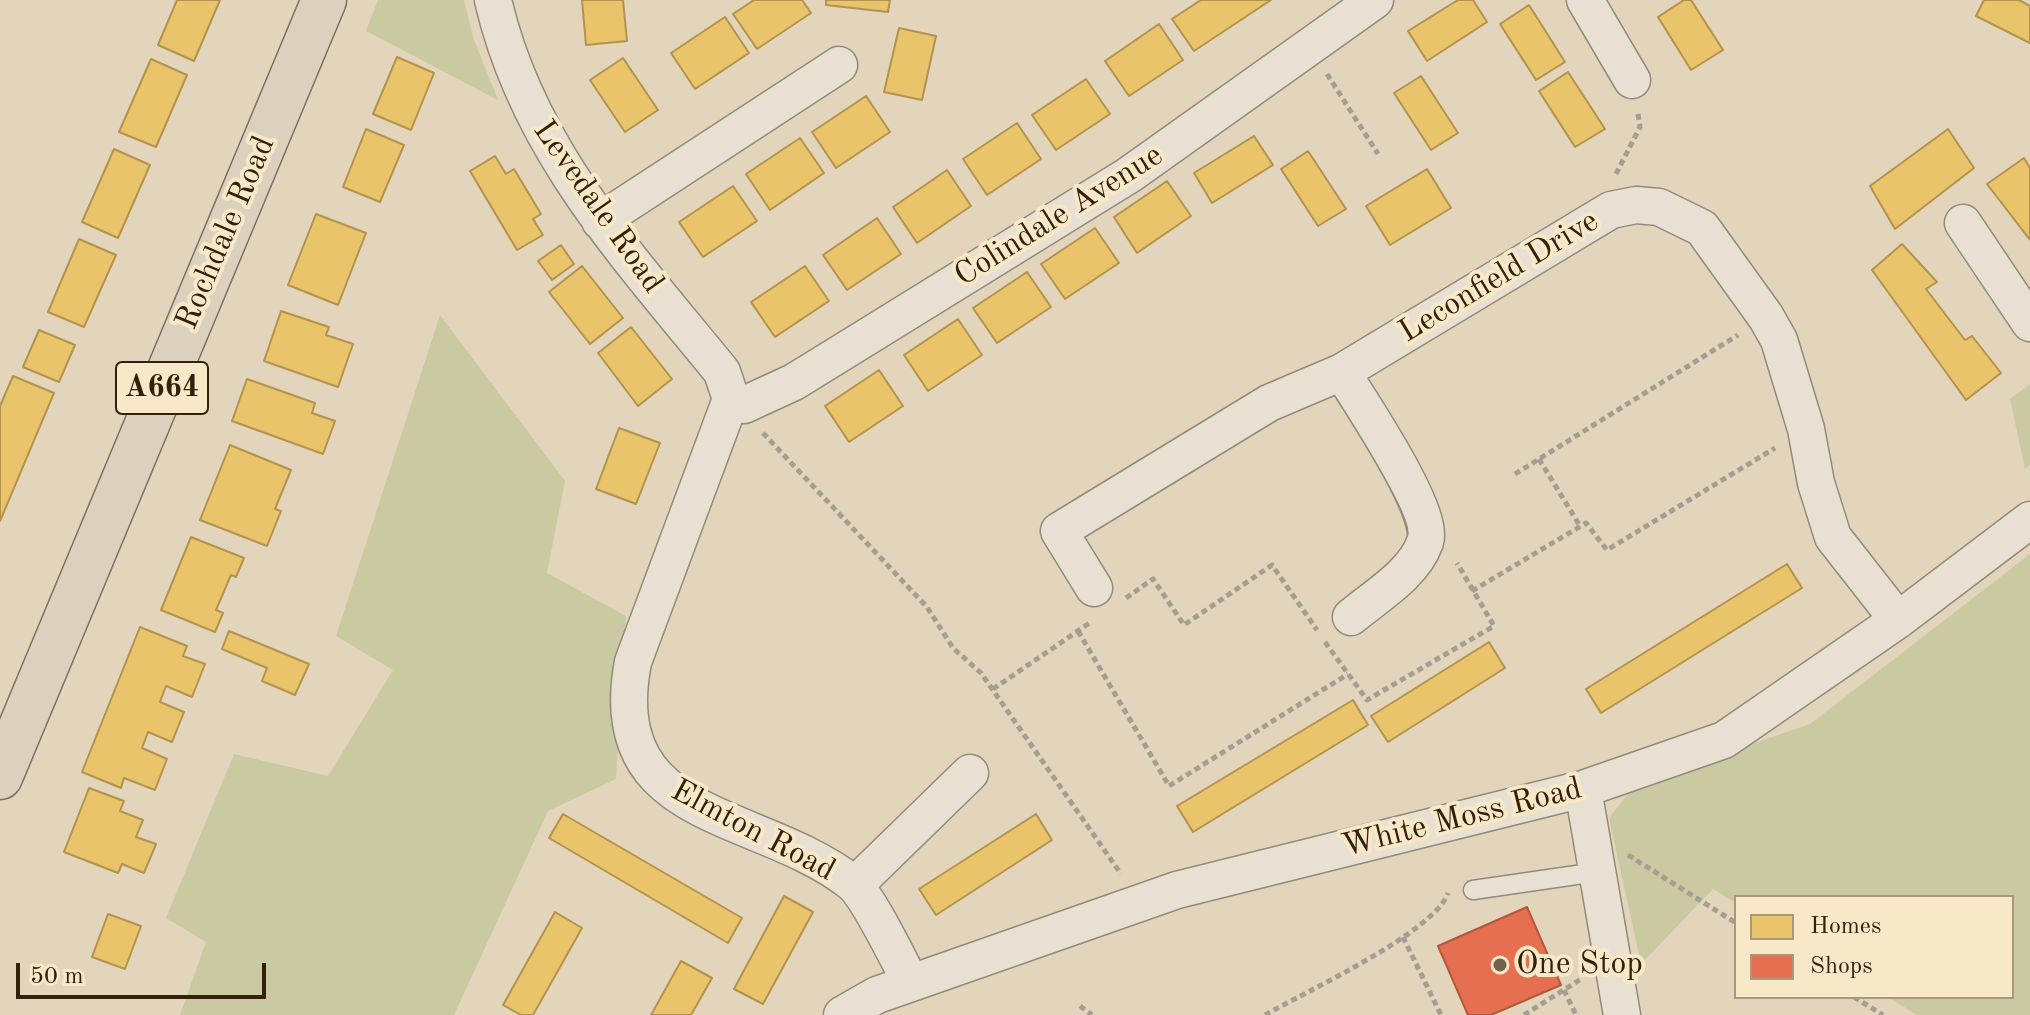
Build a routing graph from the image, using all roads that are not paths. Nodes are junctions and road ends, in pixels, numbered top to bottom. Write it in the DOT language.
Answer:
graph roads {
  1 [pos="324,0"];
  2 [pos="493,0"];
  3 [pos="1375,0"];
  4 [pos="1585,0"];
  5 [pos="839,65"];
  6 [pos="1632,80"];
  7 [pos="600,221"];
  8 [pos="1963,223"];
  9 [pos="2030,323"];
  10 [pos="1342,372"];
  11 [pos="743,400"];
  12 [pos="2030,520"];
  13 [pos="1104,602"];
  14 [pos="1351,617"];
  15 [pos="1898,620"];
  16 [pos="970,773"];
  17 [pos="0,777"];
  18 [pos="1583,789"];
  19 [pos="1597,872"];
  20 [pos="855,885"];
  21 [pos="1473,890"];
  22 [pos="911,983"];
  23 [pos="842,1015"];
  24 [pos="1622,1015"];
  1 -- 17 [label="main road, Rochdale Road / A664"];
  2 -- 7 [label="street, Levedale Road"];
  3 -- 11 [label="street, Colindale Avenue"];
  4 -- 6 [label="street"];
  5 -- 7 [label="street"];
  7 -- 11 [label="street, Levedale Road"];
  8 -- 9 [label="street"];
  10 -- 13 [label="street, Leconfield Drive"];
  10 -- 14 [label="street"];
  10 -- 15 [label="street, Leconfield Drive"];
  11 -- 20 [label="street, Elmton Road"];
  12 -- 15 [label="street, White Moss Road"];
  15 -- 18 [label="street, White Moss Road"];
  16 -- 20 [label="street"];
  18 -- 19 [label="street"];
  18 -- 22 [label="street, White Moss Road"];
  19 -- 21 [label="lane"];
  19 -- 24 [label="street"];
  20 -- 22 [label="street, Elmton Road"];
  22 -- 23 [label="street, White Moss Road"];
}
